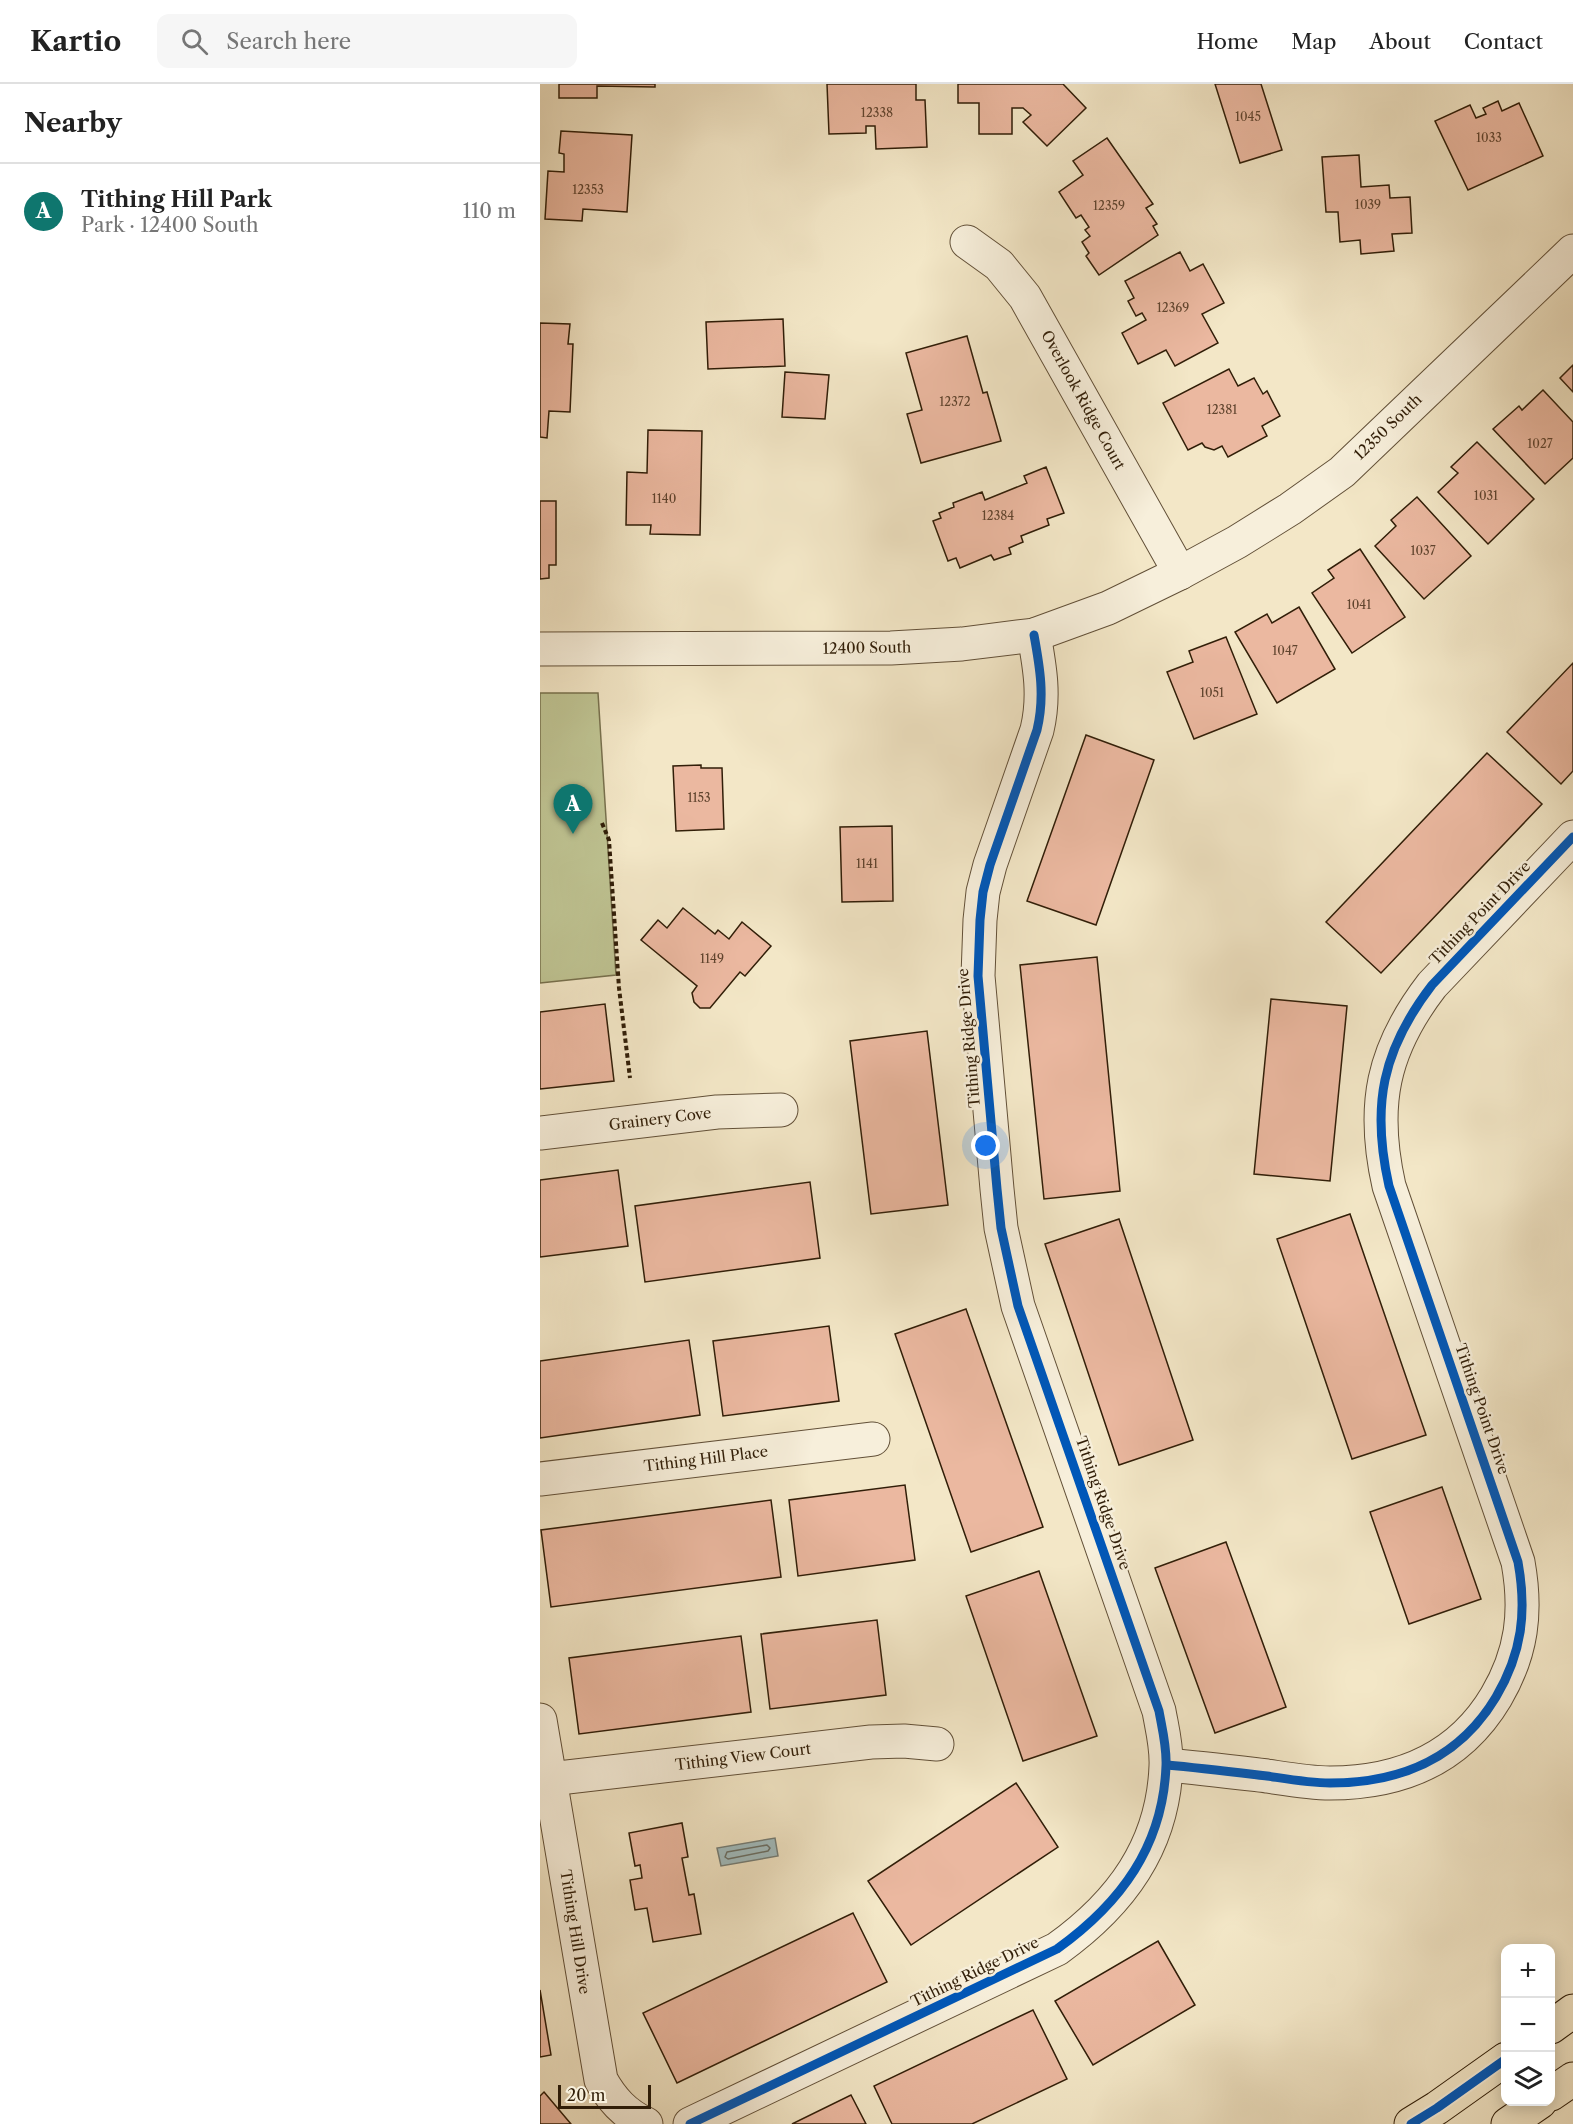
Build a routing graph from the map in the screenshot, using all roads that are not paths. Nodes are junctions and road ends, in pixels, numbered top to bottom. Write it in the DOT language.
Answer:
graph roads {
  1 [pos="967,242"];
  2 [pos="1573,251"];
  3 [pos="1180,573"];
  4 [pos="1034,635"];
  5 [pos="540,649"];
  6 [pos="1573,837"];
  7 [pos="781,1110"];
  8 [pos="540,1133"];
  9 [pos="873,1439"];
  10 [pos="540,1479"];
  11 [pos="540,1720"];
  12 [pos="937,1744"];
  13 [pos="1167,1765"];
  14 [pos="550,1779"];
  15 [pos="1573,2011"];
  16 [pos="1555,2024"];
  17 [pos="1501,2063"];
  18 [pos="1573,2079"];
  19 [pos="1555,2091"];
  20 [pos="1534,2106"];
  21 [pos="646,2124"];
  22 [pos="690,2124"];
  23 [pos="1411,2124"];
  24 [pos="1508,2124"];
  1 -- 3 [label="street, Overlook Ridge Court"];
  2 -- 3 [label="street, 12350 South"];
  3 -- 4 [label="street, 12400 South"];
  4 -- 5 [label="street, 12400 South"];
  4 -- 13 [label="street, Tithing Ridge Drive"];
  6 -- 13 [label="street, Tithing Point Drive"];
  7 -- 8 [label="street, Grainery Cove"];
  9 -- 10 [label="street, Tithing Hill Place"];
  11 -- 14 [label="street, Tithing Hill Drive"];
  12 -- 14 [label="street, Tithing View Court"];
  13 -- 22 [label="street, Tithing Ridge Drive"];
  14 -- 21 [label="street, Tithing Hill Drive"];
  15 -- 16 [label="main road"];
  17 -- 23 [label="main road"];
  18 -- 19 [label="main road"];
  20 -- 24 [label="main road"];
}
